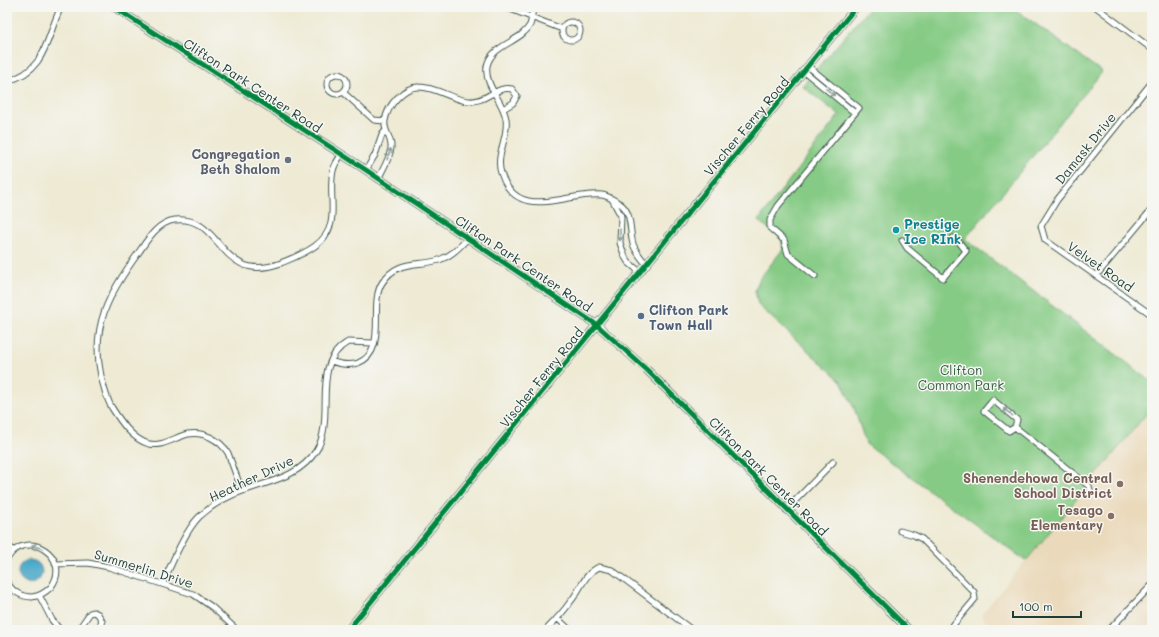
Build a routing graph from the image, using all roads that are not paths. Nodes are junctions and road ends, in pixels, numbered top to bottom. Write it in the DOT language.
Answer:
graph roads {
  1 [pos="60,7"];
  2 [pos="114,7"];
  3 [pos="505,7"];
  4 [pos="533,7"];
  5 [pos="856,7"];
  6 [pos="1096,7"];
  7 [pos="532,17"];
  8 [pos="562,29"];
  9 [pos="1152,49"];
  10 [pos="807,69"];
  11 [pos="7,81"];
  12 [pos="1152,82"];
  13 [pos="343,92"];
  14 [pos="494,93"];
  15 [pos="503,109"];
  16 [pos="855,113"];
  17 [pos="385,121"];
  18 [pos="386,130"];
  19 [pos="341,154"];
  20 [pos="366,170"];
  21 [pos="378,179"];
  22 [pos="611,198"];
  23 [pos="1152,209"];
  24 [pos="1041,230"];
  25 [pos="468,238"];
  26 [pos="953,238"];
  27 [pos="902,240"];
  28 [pos="646,264"];
  29 [pos="640,272"];
  30 [pos="815,276"];
  31 [pos="1096,276"];
  32 [pos="1152,315"];
  33 [pos="597,325"];
  34 [pos="374,343"];
  35 [pos="331,361"];
  36 [pos="1015,427"];
  37 [pos="833,462"];
  38 [pos="1090,490"];
  39 [pos="242,491"];
  40 [pos="786,510"];
  41 [pos="900,532"];
  42 [pos="7,543"];
  43 [pos="13,551"];
  44 [pos="7,559"];
  45 [pos="55,564"];
  46 [pos="7,582"];
  47 [pos="162,583"];
  48 [pos="1152,585"];
  49 [pos="39,595"];
  50 [pos="557,618"];
  51 [pos="60,630"];
  52 [pos="78,630"];
  53 [pos="98,630"];
  54 [pos="237,630"];
  55 [pos="348,630"];
  56 [pos="546,630"];
  57 [pos="570,630"];
  58 [pos="692,630"];
  59 [pos="908,630"];
  60 [pos="949,630"];
  61 [pos="1109,630"];
  1 -- 11 [label="street"];
  2 -- 19 [label="street, Clifton Park Center Road"];
  3 -- 7 [label="street"];
  4 -- 7 [label="street"];
  5 -- 10 [label="street, Vischer Ferry Road"];
  6 -- 9 [label="street"];
  7 -- 8 [label="street"];
  7 -- 14 [label="street"];
  10 -- 16 [label="street, one-way"];
  10 -- 16 [label="street"];
  10 -- 28 [label="street, Vischer Ferry Road"];
  12 -- 24 [label="street, Damask Drive"];
  13 -- 17 [label="street"];
  14 -- 15 [label="street"];
  14 -- 15 [label="street"];
  14 -- 17 [label="street"];
  15 -- 22 [label="street"];
  16 -- 30 [label="street"];
  17 -- 18 [label="street"];
  18 -- 20 [label="street"];
  21 -- 18 [label="street, one-way"];
  19 -- 20 [label="street, Clifton Park Center Road"];
  19 -- 39 [label="street"];
  20 -- 21 [label="street, Clifton Park Center Road"];
  21 -- 25 [label="street, Clifton Park Center Road"];
  22 -- 28 [label="street"];
  22 -- 29 [label="street, one-way"];
  23 -- 31 [label="street"];
  24 -- 31 [label="street, Velvet Road"];
  25 -- 33 [label="street, Clifton Park Center Road"];
  25 -- 34 [label="street"];
  26 -- 27 [label="street"];
  28 -- 29 [label="street, Vischer Ferry Road"];
  29 -- 33 [label="street, Vischer Ferry Road"];
  31 -- 32 [label="street, Velvet Road"];
  33 -- 40 [label="street, Clifton Park Center Road"];
  33 -- 55 [label="street, Vischer Ferry Road"];
  34 -- 35 [label="street, Heather Drive"];
  34 -- 35 [label="street"];
  35 -- 39 [label="street, Heather Drive"];
  36 -- 36 [label="street, one-way"];
  36 -- 38 [label="street"];
  37 -- 40 [label="street"];
  39 -- 47 [label="street, Heather Drive"];
  40 -- 59 [label="street, Clifton Park Center Road"];
  41 -- 60 [label="street"];
  42 -- 43 [label="street"];
  43 -- 44 [label="street"];
  45 -- 43 [label="street, one-way"];
  45 -- 47 [label="street, Summerlin Drive"];
  45 -- 49 [label="street"];
  46 -- 49 [label="street"];
  47 -- 54 [label="street, Summerlin Drive"];
  48 -- 61 [label="street"];
  49 -- 51 [label="street"];
  50 -- 56 [label="street"];
  50 -- 57 [label="street"];
  50 -- 58 [label="street"];
  52 -- 53 [label="street"];
}
